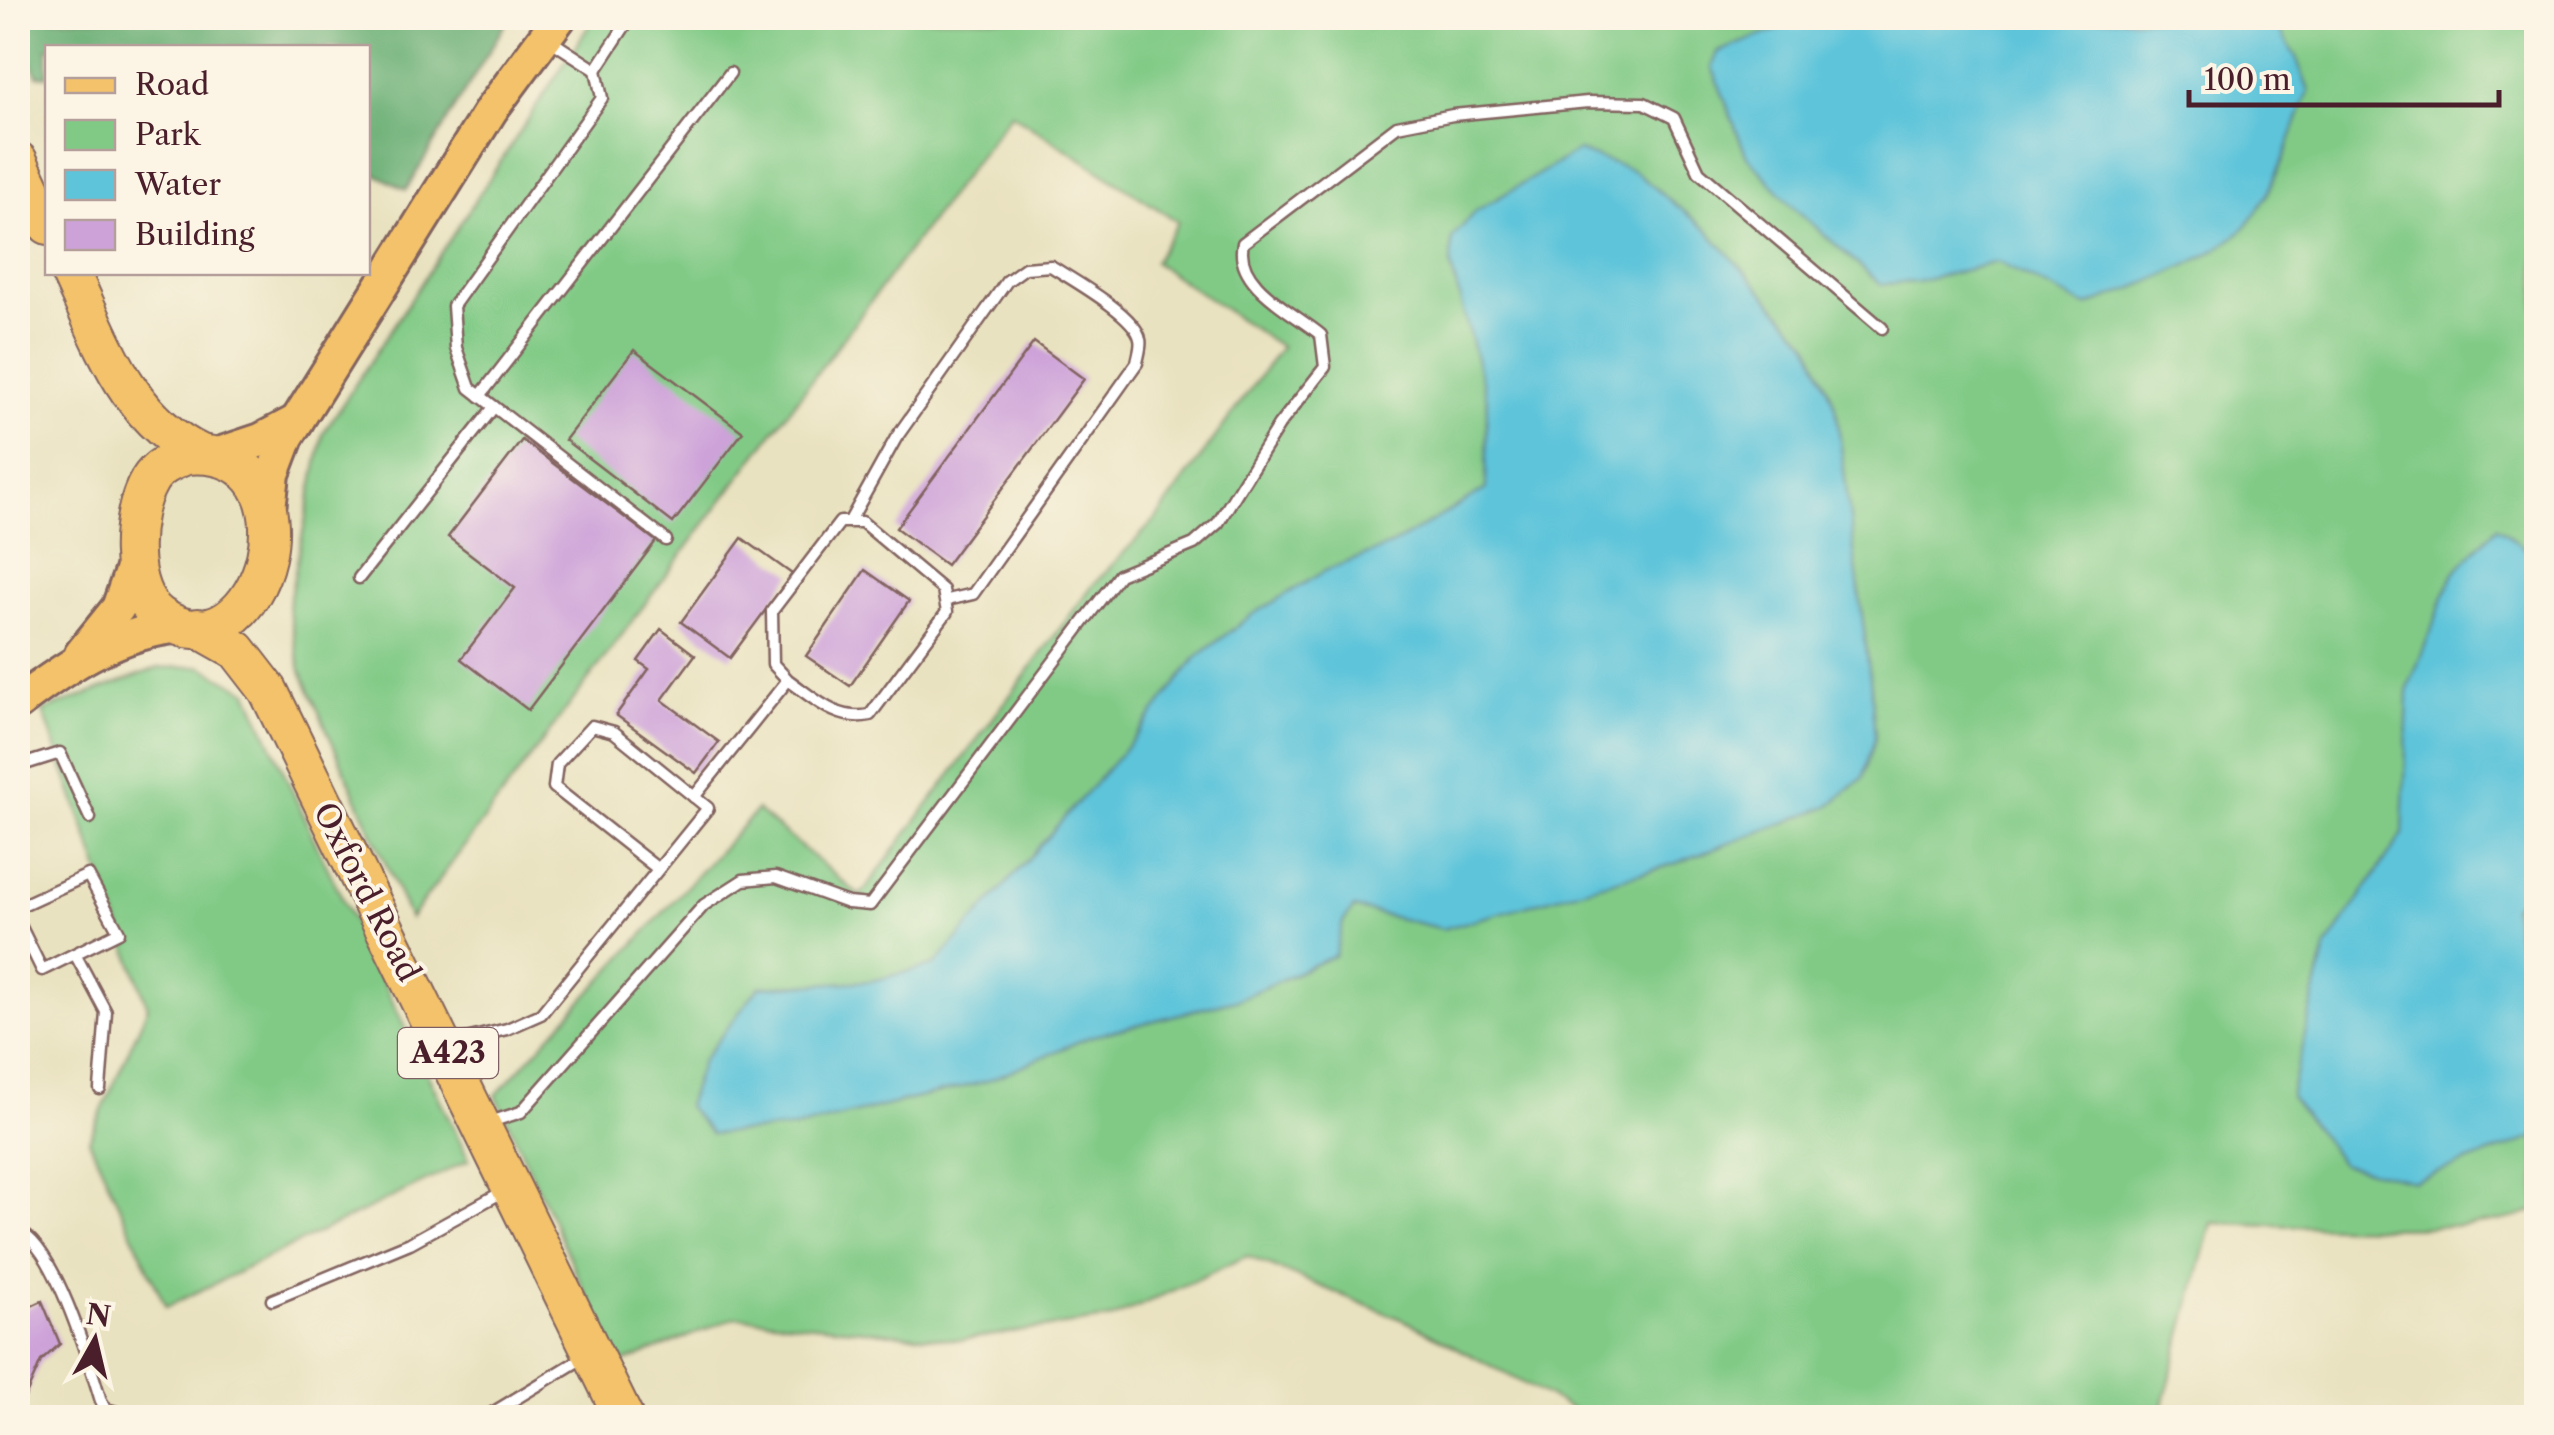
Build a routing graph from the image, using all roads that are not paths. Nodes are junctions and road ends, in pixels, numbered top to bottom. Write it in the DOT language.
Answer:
graph roads {
  1 [pos="630,18"];
  2 [pos="551,27"];
  3 [pos="596,70"];
  4 [pos="730,74"];
  5 [pos="18,161"];
  6 [pos="45,218"];
  7 [pos="71,275"];
  8 [pos="1882,328"];
  9 [pos="123,384"];
  10 [pos="480,396"];
  11 [pos="494,407"];
  12 [pos="298,420"];
  13 [pos="208,454"];
  14 [pos="139,510"];
  15 [pos="268,518"];
  16 [pos="851,519"];
  17 [pos="666,540"];
  18 [pos="134,564"];
  19 [pos="359,578"];
  20 [pos="260,582"];
  21 [pos="947,600"];
  22 [pos="190,627"];
  23 [pos="74,660"];
  24 [pos="788,680"];
  25 [pos="268,690"];
  26 [pos="18,703"];
  27 [pos="18,756"];
  28 [pos="694,797"];
  29 [pos="90,818"];
  30 [pos="658,869"];
  31 [pos="18,907"];
  32 [pos="18,921"];
  33 [pos="76,954"];
  34 [pos="444,1044"];
  35 [pos="100,1089"];
  36 [pos="484,1124"];
  37 [pos="514,1186"];
  38 [pos="18,1232"];
  39 [pos="272,1300"];
  40 [pos="593,1352"];
  41 [pos="120,1413"];
  42 [pos="484,1418"];
  43 [pos="624,1418"];
  1 -- 3 [label="lane"];
  2 -- 3 [label="lane"];
  2 -- 12 [label="main road"];
  3 -- 10 [label="lane"];
  4 -- 10 [label="lane"];
  5 -- 6 [label="highway"];
  7 -- 9 [label="highway"];
  8 -- 36 [label="lane"];
  9 -- 13 [label="highway"];
  9 -- 14 [label="highway"];
  10 -- 11 [label="lane"];
  11 -- 17 [label="lane"];
  11 -- 19 [label="lane"];
  12 -- 13 [label="main road"];
  12 -- 15 [label="main road"];
  13 -- 14 [label="highway"];
  13 -- 15 [label="highway"];
  14 -- 18 [label="highway"];
  15 -- 20 [label="highway"];
  16 -- 21 [label="lane"];
  16 -- 21 [label="lane"];
  16 -- 24 [label="lane"];
  18 -- 22 [label="highway"];
  18 -- 23 [label="main road"];
  20 -- 22 [label="highway"];
  20 -- 25 [label="highway, Oxford Road / A423"];
  21 -- 24 [label="lane"];
  22 -- 23 [label="main road"];
  22 -- 25 [label="highway, Oxford Road / A423"];
  23 -- 26 [label="main road"];
  24 -- 28 [label="lane"];
  25 -- 34 [label="highway, Oxford Road / A423"];
  27 -- 29 [label="lane"];
  28 -- 30 [label="lane"];
  28 -- 30 [label="lane"];
  30 -- 34 [label="lane"];
  31 -- 33 [label="lane"];
  32 -- 33 [label="lane"];
  33 -- 35 [label="lane"];
  34 -- 36 [label="highway, Oxford Road / A423"];
  36 -- 37 [label="highway, Oxford Road / A423"];
  37 -- 39 [label="lane"];
  37 -- 40 [label="highway, Oxford Road / A423"];
  38 -- 41 [label="lane"];
  40 -- 42 [label="lane"];
  40 -- 43 [label="highway, Oxford Road / A423"];
}
